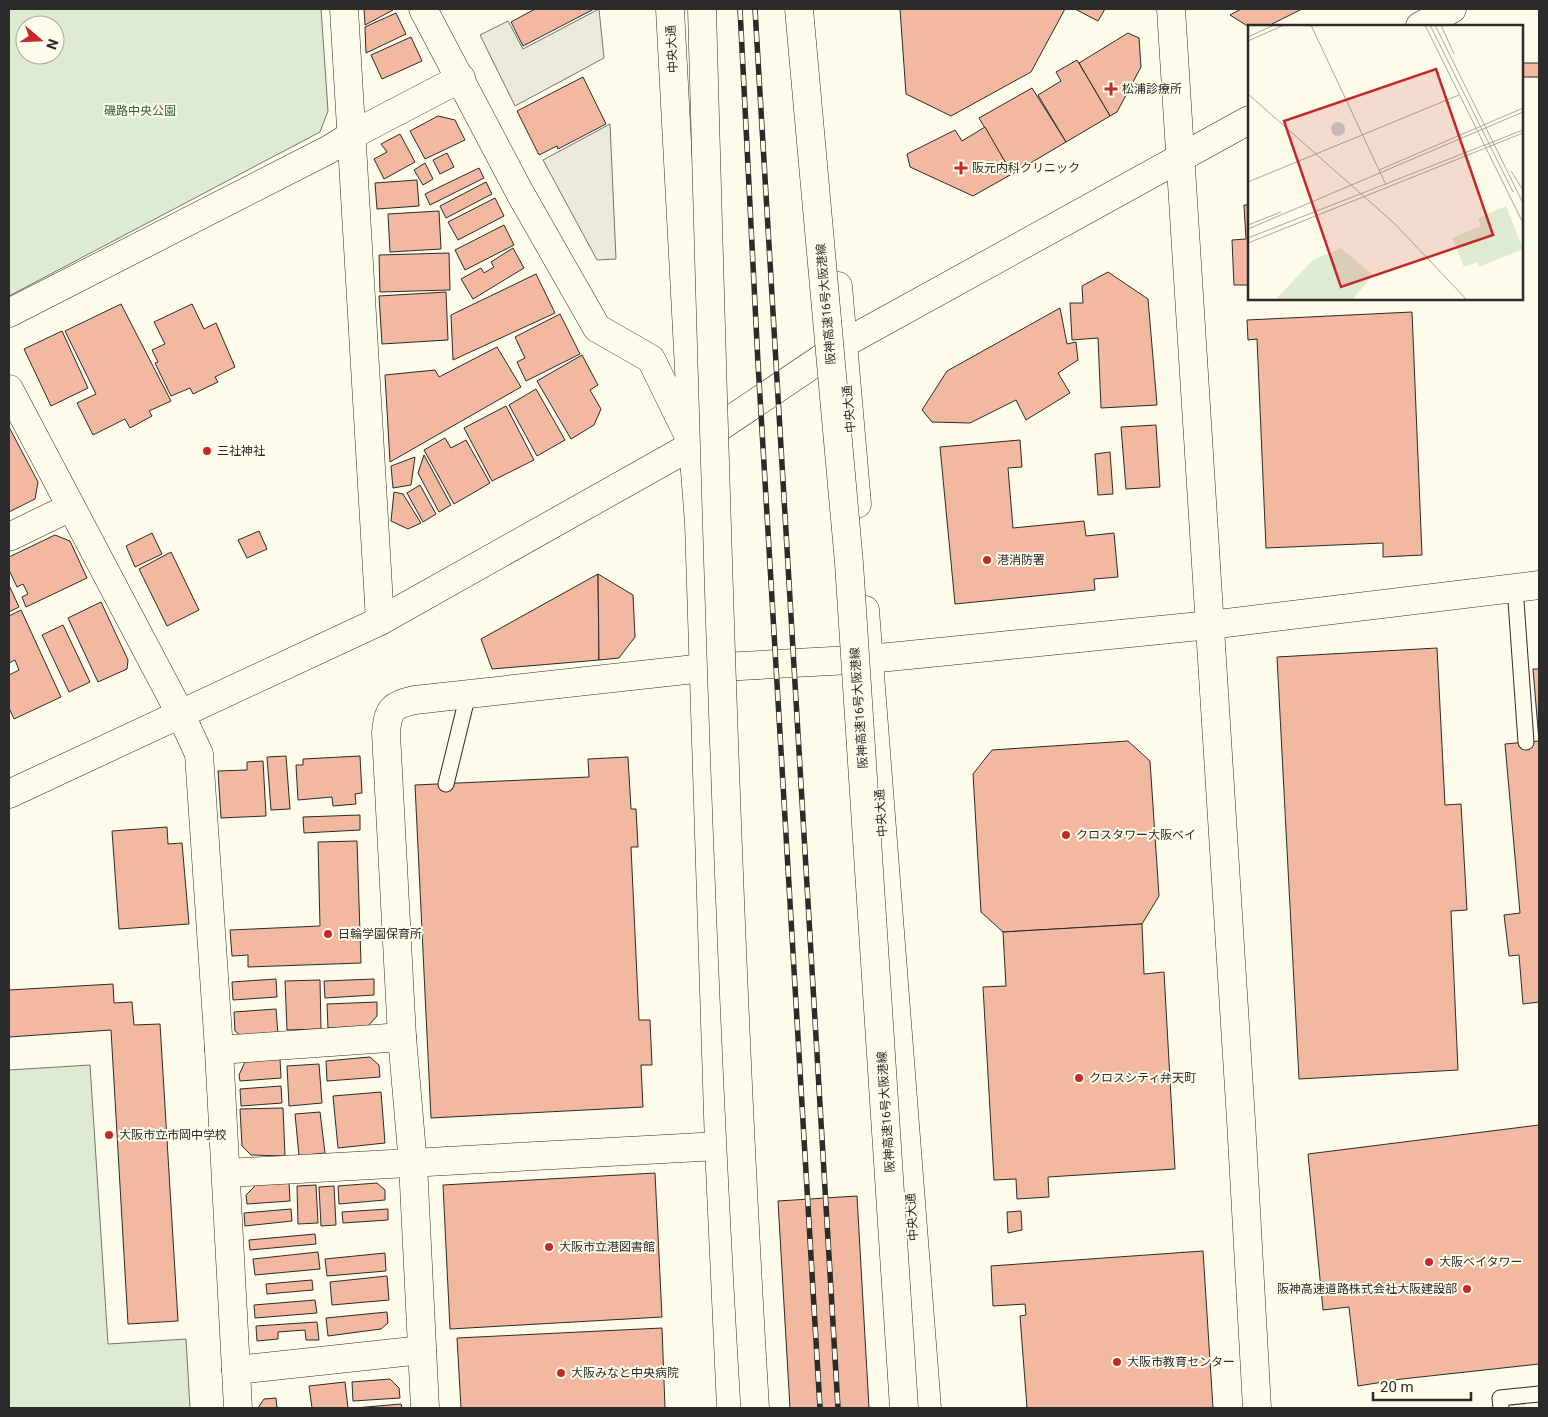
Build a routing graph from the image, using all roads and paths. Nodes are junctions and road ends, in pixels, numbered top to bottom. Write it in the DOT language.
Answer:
graph roads {
  1 [pos="344,9"];
  2 [pos="423,9"];
  3 [pos="670,9"];
  4 [pos="702,9"];
  5 [pos="799,9"];
  6 [pos="812,9"];
  7 [pos="1172,9"];
  8 [pos="1452,9"];
  9 [pos="1422,25"];
  10 [pos="461,78"];
  11 [pos="1248,121"];
  12 [pos="352,135"];
  13 [pos="1179,158"];
  14 [pos="9,313"];
  15 [pos="843,344"];
  16 [pos="9,390"];
  17 [pos="693,445"];
  18 [pos="71,508"];
  19 [pos="9,537"];
  20 [pos="1527,586"];
  21 [pos="380,622"];
  22 [pos="1210,625"];
  23 [pos="869,659"];
  24 [pos="704,668"];
  25 [pos="468,694"];
  26 [pos="181,715"];
  27 [pos="1526,742"];
  28 [pos="446,784"];
  29 [pos="9,794"];
  30 [pos="402,1037"];
  31 [pos="219,1050"];
  32 [pos="719,1146"];
  33 [pos="413,1164"];
  34 [pos="226,1173"];
  35 [pos="422,1350"];
  36 [pos="236,1370"];
  37 [pos="1539,1394"];
  38 [pos="238,1408"];
  39 [pos="425,1408"];
  40 [pos="731,1408"];
  41 [pos="755,1408"];
  42 [pos="904,1408"];
  43 [pos="927,1408"];
  44 [pos="1257,1408"];
  45 [pos="1501,1408"];
  1 -- 12 [label="main road"];
  2 -- 10 [label="main road"];
  3 -- 17 [label="main road, 中央大通"];
  4 -- 41 [label="main road, bridge"];
  5 -- 42 [label="main road, 阪神高速16号大阪港線, bridge"];
  6 -- 15 [label="main road, 中央大通"];
  7 -- 13 [label="main road"];
  8 -- 9 [label="main road"];
  10 -- 12 [label="main road"];
  10 -- 17 [label="main road"];
  11 -- 13 [label="main road"];
  12 -- 14 [label="main road"];
  12 -- 21 [label="main road"];
  13 -- 15 [label="main road"];
  13 -- 22 [label="main road"];
  15 -- 17 [label="main road"];
  15 -- 23 [label="main road, 中央大通"];
  16 -- 18 [label="main road"];
  17 -- 21 [label="main road"];
  17 -- 24 [label="main road, 中央大通"];
  18 -- 19 [label="main road"];
  18 -- 26 [label="main road"];
  20 -- 22 [label="main road"];
  20 -- 27 [label="lane"];
  21 -- 26 [label="main road"];
  22 -- 23 [label="main road"];
  22 -- 44 [label="main road"];
  23 -- 24 [label="main road"];
  23 -- 43 [label="main road, 中央大通"];
  24 -- 25 [label="main road"];
  24 -- 32 [label="main road, 中央大通"];
  25 -- 28 [label="lane"];
  25 -- 30 [label="main road"];
  26 -- 29 [label="main road"];
  26 -- 31 [label="main road"];
  30 -- 31 [label="main road"];
  30 -- 33 [label="main road"];
  31 -- 34 [label="main road"];
  32 -- 33 [label="main road"];
  32 -- 40 [label="main road, 中央大通"];
  33 -- 34 [label="main road"];
  33 -- 35 [label="main road"];
  34 -- 36 [label="main road"];
  35 -- 36 [label="main road"];
  35 -- 39 [label="main road"];
  36 -- 38 [label="main road"];
  37 -- 45 [label="lane"];
}
